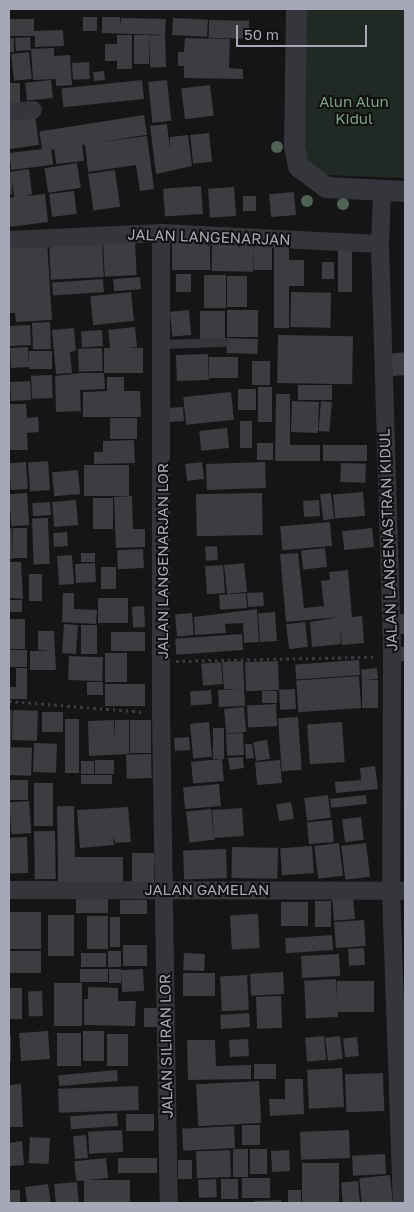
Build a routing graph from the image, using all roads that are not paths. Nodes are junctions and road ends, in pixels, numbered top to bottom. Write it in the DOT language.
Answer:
graph roads {
  1 [pos="296,9"];
  2 [pos="33,110"];
  3 [pos="9,112"];
  4 [pos="382,190"];
  5 [pos="405,191"];
  6 [pos="161,233"];
  7 [pos="9,240"];
  8 [pos="380,244"];
  9 [pos="224,342"];
  10 [pos="162,344"];
  11 [pos="163,889"];
  12 [pos="9,890"];
  13 [pos="398,891"];
  14 [pos="169,1203"];
  15 [pos="402,1203"];
  1 -- 4 [label="street"];
  2 -- 3 [label="street"];
  4 -- 5 [label="street"];
  4 -- 8 [label="street, JALAN LANGENASTRAN KIDUL"];
  6 -- 7 [label="street, JALAN LANGENARJAN"];
  6 -- 8 [label="street, JALAN LANGENARJAN"];
  6 -- 10 [label="street, JALAN LANGENARJAN LOR"];
  8 -- 13 [label="street, JALAN LANGENASTRAN KIDUL"];
  9 -- 10 [label="lane"];
  10 -- 11 [label="street, JALAN LANGENARJAN LOR"];
  11 -- 12 [label="street, JALAN GAMELAN"];
  11 -- 13 [label="street, JALAN GAMELAN"];
  11 -- 14 [label="street, JALAN SILIRAN LOR"];
  13 -- 15 [label="street, JALAN LANGENASTRAN KIDUL"];
}
